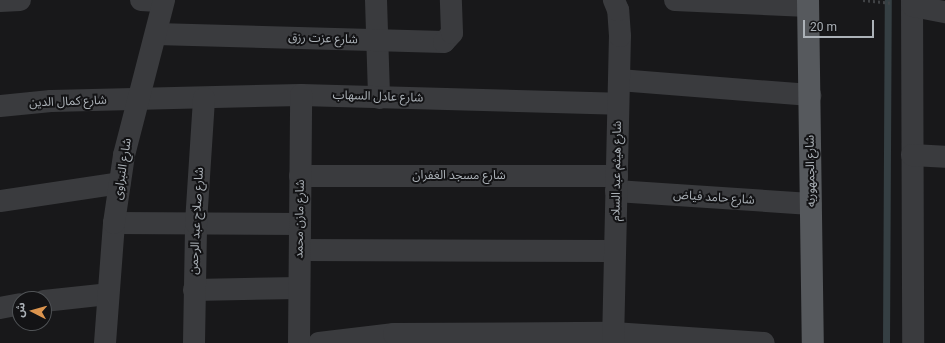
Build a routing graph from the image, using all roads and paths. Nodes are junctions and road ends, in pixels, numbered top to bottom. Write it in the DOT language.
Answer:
graph roads {
  1 [pos="20,0"];
  2 [pos="141,0"];
  3 [pos="164,0"];
  4 [pos="376,0"];
  5 [pos="451,0"];
  6 [pos="614,0"];
  7 [pos="675,0"];
  8 [pos="863,0"];
  9 [pos="0,1"];
  10 [pos="808,3"];
  11 [pos="907,3"];
  12 [pos="945,12"];
  13 [pos="156,34"];
  14 [pos="378,40"];
  15 [pos="619,80"];
  16 [pos="301,95"];
  17 [pos="810,95"];
  18 [pos="204,98"];
  19 [pos="379,98"];
  20 [pos="137,101"];
  21 [pos="618,104"];
  22 [pos="0,106"];
  23 [pos="912,155"];
  24 [pos="945,157"];
  25 [pos="300,176"];
  26 [pos="120,183"];
  27 [pos="616,183"];
  28 [pos="0,201"];
  29 [pos="811,204"];
  30 [pos="114,223"];
  31 [pos="196,224"];
  32 [pos="300,224"];
  33 [pos="300,250"];
  34 [pos="615,251"];
  35 [pos="299,288"];
  36 [pos="194,290"];
  37 [pos="108,294"];
  38 [pos="52,300"];
  39 [pos="12,306"];
  40 [pos="0,308"];
  41 [pos="393,338"];
  42 [pos="613,338"];
  43 [pos="105,343"];
  44 [pos="194,343"];
  45 [pos="299,343"];
  46 [pos="319,343"];
  47 [pos="764,343"];
  48 [pos="813,343"];
  49 [pos="913,343"];
  1 -- 9 [label="street"];
  2 -- 3 [label="street"];
  3 -- 13 [label="street, شارع النبراوى"];
  4 -- 14 [label="street"];
  5 -- 14 [label="street, شارع عزت رزق"];
  6 -- 15 [label="street, شارع هيثم عبد السلام"];
  7 -- 10 [label="street"];
  8 -- 11 [label="path"];
  10 -- 17 [label="main road, شارع الجمهوريه"];
  11 -- 12 [label="street"];
  11 -- 23 [label="street"];
  13 -- 14 [label="street, شارع عزت رزق"];
  13 -- 20 [label="street, شارع النبراوى"];
  14 -- 19 [label="street"];
  15 -- 17 [label="street"];
  15 -- 21 [label="street, شارع هيثم عبد السلام"];
  16 -- 18 [label="street, شارع عادل السهاب"];
  16 -- 19 [label="street, شارع عادل السهاب"];
  16 -- 25 [label="street, شارع مازن محمد"];
  17 -- 29 [label="main road, شارع الجمهوريه"];
  18 -- 20 [label="street, شارع عادل السهاب"];
  18 -- 31 [label="street, شارع صلاح عبد الرحمن"];
  19 -- 21 [label="street, شارع عادل السهاب"];
  20 -- 22 [label="street, شارع كمال الدين"];
  20 -- 26 [label="street, شارع النبراوى"];
  21 -- 27 [label="street, شارع هيثم عبد السلام"];
  23 -- 24 [label="street"];
  23 -- 49 [label="street"];
  25 -- 27 [label="street, شارع مسجد الغفران"];
  25 -- 32 [label="street, شارع مازن محمد"];
  26 -- 28 [label="street"];
  26 -- 30 [label="street, شارع النبراوى"];
  27 -- 29 [label="street, شارع حامد فياض"];
  27 -- 34 [label="street, شارع هيثم عبد السلام"];
  29 -- 48 [label="main road, شارع الجمهوريه"];
  30 -- 31 [label="street"];
  30 -- 37 [label="street, شارع النبراوى"];
  31 -- 32 [label="street"];
  31 -- 36 [label="street, شارع صلاح عبد الرحمن"];
  32 -- 33 [label="street, شارع مازن محمد"];
  33 -- 34 [label="street"];
  33 -- 35 [label="street, شارع مازن محمد"];
  34 -- 42 [label="street, شارع هيثم عبد السلام"];
  35 -- 36 [label="street"];
  35 -- 45 [label="street, شارع مازن محمد"];
  36 -- 44 [label="street, شارع صلاح عبد الرحمن"];
  37 -- 38 [label="street"];
  37 -- 43 [label="street, شارع النبراوى"];
  39 -- 40 [label="street"];
  41 -- 42 [label="street"];
  41 -- 46 [label="street"];
  42 -- 47 [label="street"];
}
